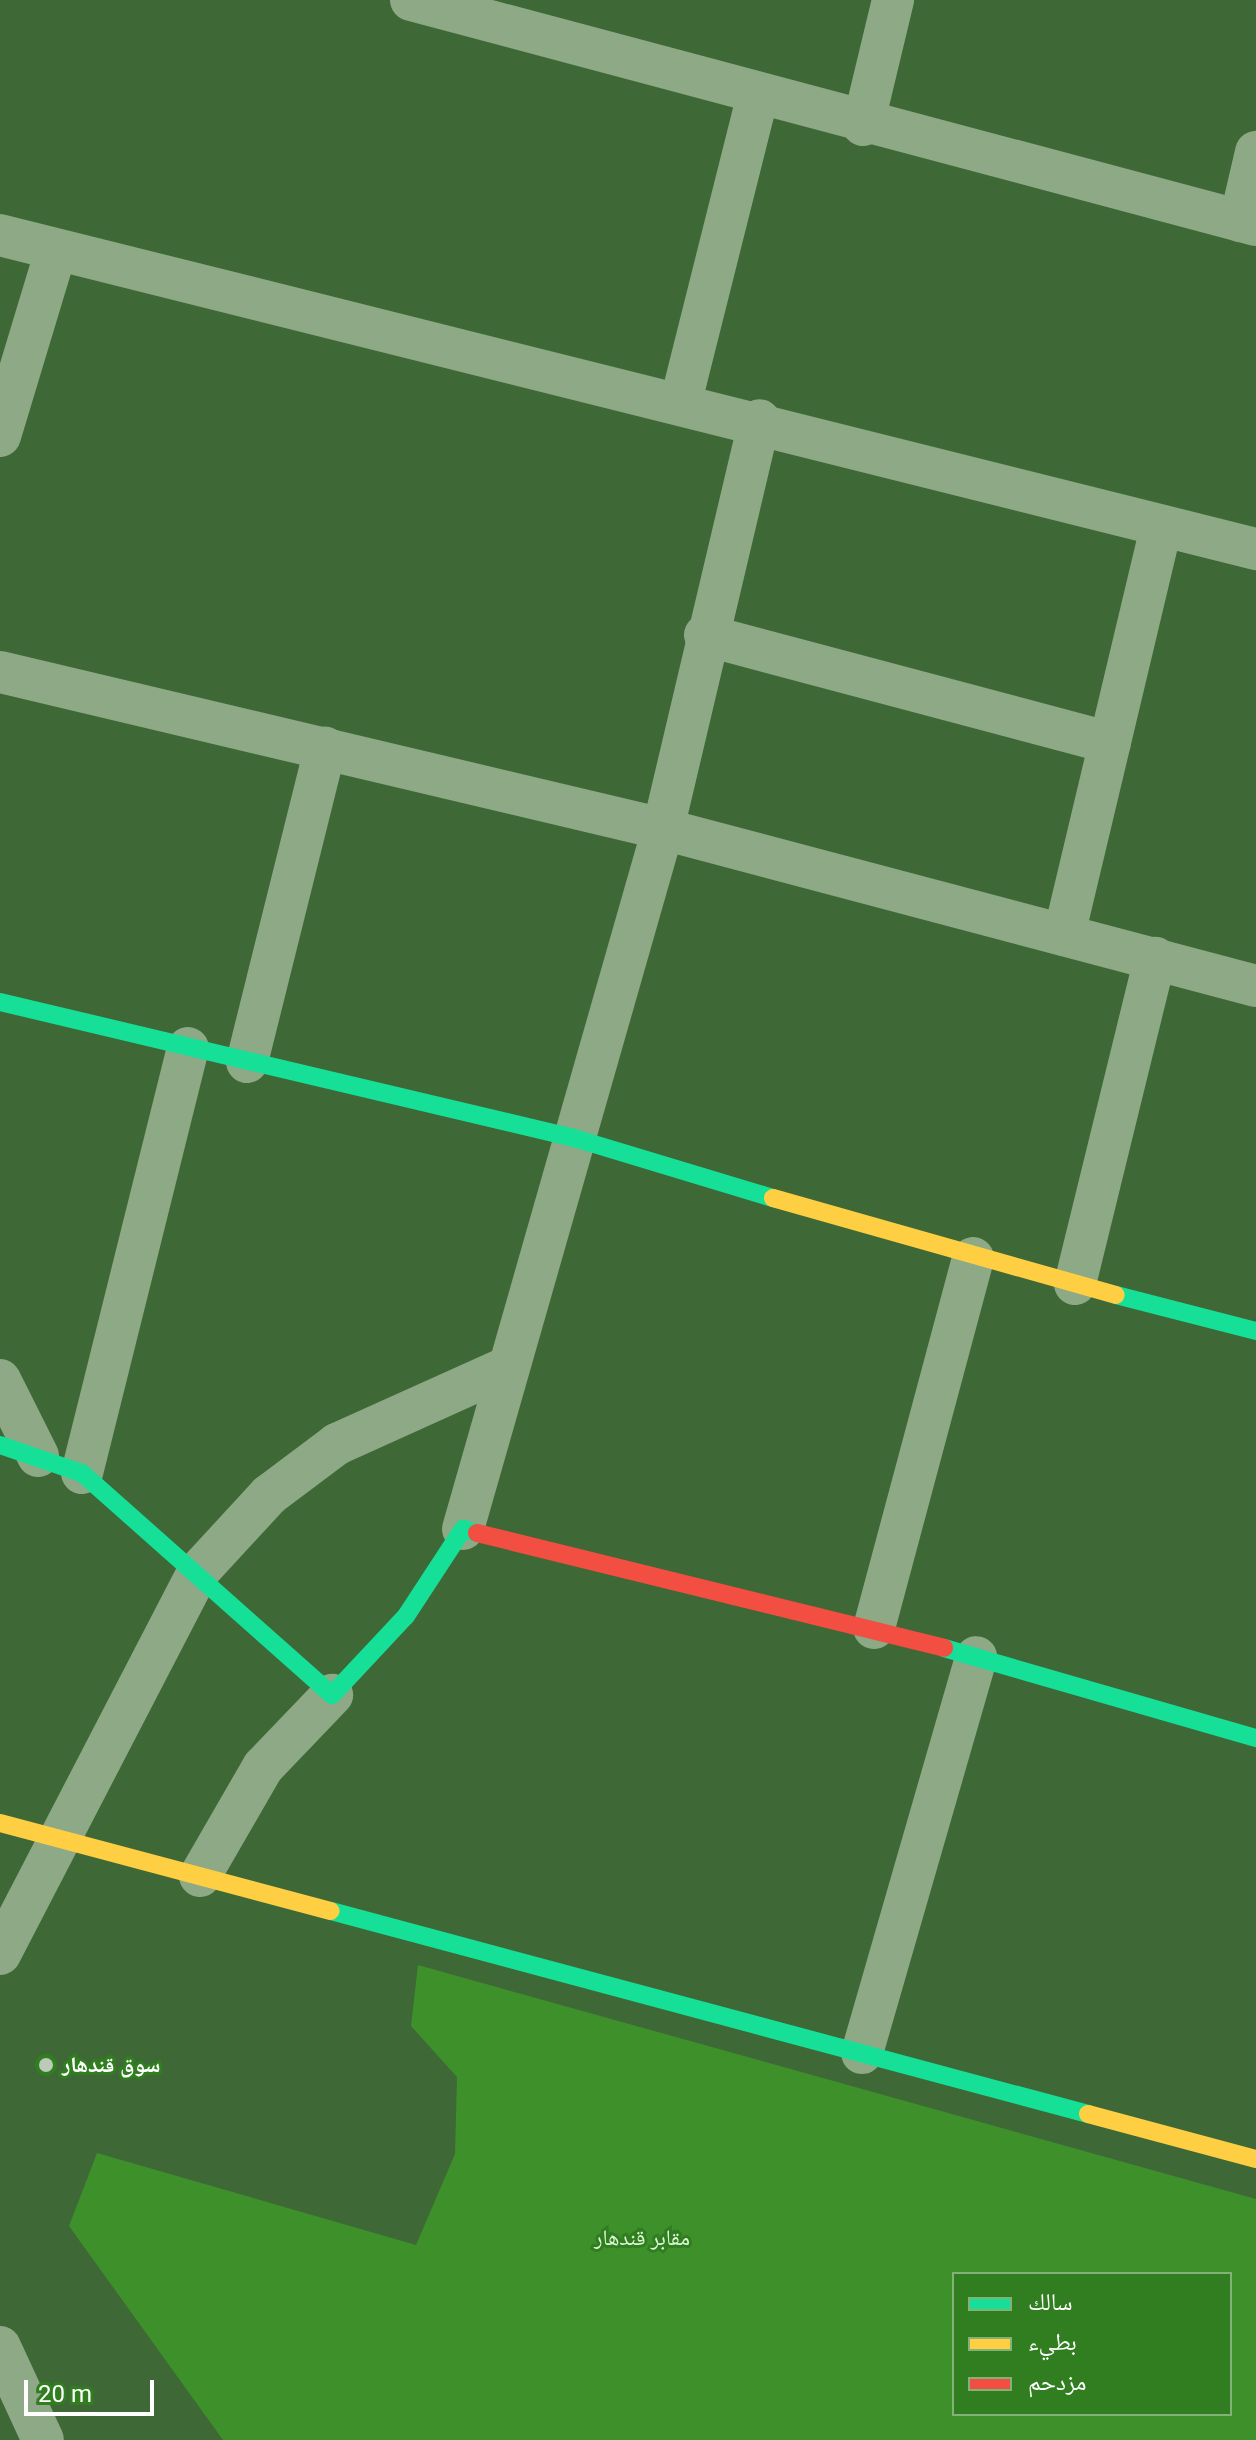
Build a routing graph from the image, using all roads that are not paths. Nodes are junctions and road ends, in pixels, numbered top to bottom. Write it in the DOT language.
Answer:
graph roads {
  1 [pos="411,0"];
  2 [pos="893,0"];
  3 [pos="758,95"];
  4 [pos="863,125"];
  5 [pos="1256,152"];
  6 [pos="1248,223"];
  7 [pos="0,235"];
  8 [pos="56,250"];
  9 [pos="681,401"];
  10 [pos="760,420"];
  11 [pos="0,436"];
  12 [pos="1161,527"];
  13 [pos="1256,549"];
  14 [pos="705,635"];
  15 [pos="0,672"];
  16 [pos="1110,743"];
  17 [pos="325,748"];
  18 [pos="663,829"];
  19 [pos="1064,935"];
  20 [pos="1155,958"];
  21 [pos="1256,986"];
  22 [pos="0,1002"];
  23 [pos="188,1048"];
  24 [pos="247,1062"];
  25 [pos="574,1138"];
  26 [pos="973,1258"];
  27 [pos="1075,1284"];
  28 [pos="1256,1331"];
  29 [pos="505,1368"];
  30 [pos="0,1380"];
  31 [pos="19,1451"];
  32 [pos="82,1473"];
  33 [pos="463,1529"];
  34 [pos="198,1572"];
  35 [pos="874,1628"];
  36 [pos="976,1657"];
  37 [pos="332,1695"];
  38 [pos="1256,1738"];
  39 [pos="0,1823"];
  40 [pos="57,1838"];
  41 [pos="200,1876"];
  42 [pos="0,1954"];
  43 [pos="862,2053"];
  44 [pos="1256,2159"];
  45 [pos="0,2347"];
  46 [pos="43,2440"];
  1 -- 3 [label="street"];
  2 -- 4 [label="street"];
  3 -- 4 [label="street"];
  3 -- 9 [label="street"];
  4 -- 6 [label="street"];
  5 -- 6 [label="street"];
  7 -- 8 [label="street"];
  8 -- 9 [label="street"];
  8 -- 11 [label="street"];
  9 -- 10 [label="street"];
  10 -- 12 [label="street"];
  10 -- 14 [label="street"];
  12 -- 13 [label="street"];
  12 -- 16 [label="street"];
  14 -- 16 [label="street"];
  14 -- 18 [label="street"];
  15 -- 17 [label="street"];
  16 -- 19 [label="street"];
  17 -- 18 [label="street"];
  17 -- 24 [label="street"];
  18 -- 19 [label="street"];
  18 -- 25 [label="street"];
  19 -- 20 [label="street"];
  20 -- 21 [label="street"];
  20 -- 27 [label="street"];
  22 -- 23 [label="street"];
  23 -- 24 [label="street"];
  23 -- 32 [label="street"];
  24 -- 25 [label="street"];
  25 -- 26 [label="street"];
  25 -- 29 [label="street"];
  26 -- 27 [label="street"];
  26 -- 35 [label="street"];
  27 -- 28 [label="street"];
  29 -- 33 [label="street"];
  29 -- 34 [label="street"];
  30 -- 31 [label="street"];
  31 -- 32 [label="street"];
  32 -- 34 [label="street"];
  33 -- 35 [label="street"];
  33 -- 37 [label="street"];
  34 -- 37 [label="street"];
  34 -- 40 [label="street"];
  35 -- 36 [label="street"];
  36 -- 38 [label="street"];
  36 -- 43 [label="street"];
  37 -- 41 [label="street"];
  39 -- 40 [label="street"];
  40 -- 41 [label="street"];
  40 -- 42 [label="street"];
  41 -- 43 [label="street"];
  43 -- 44 [label="street"];
  45 -- 46 [label="street"];
}
